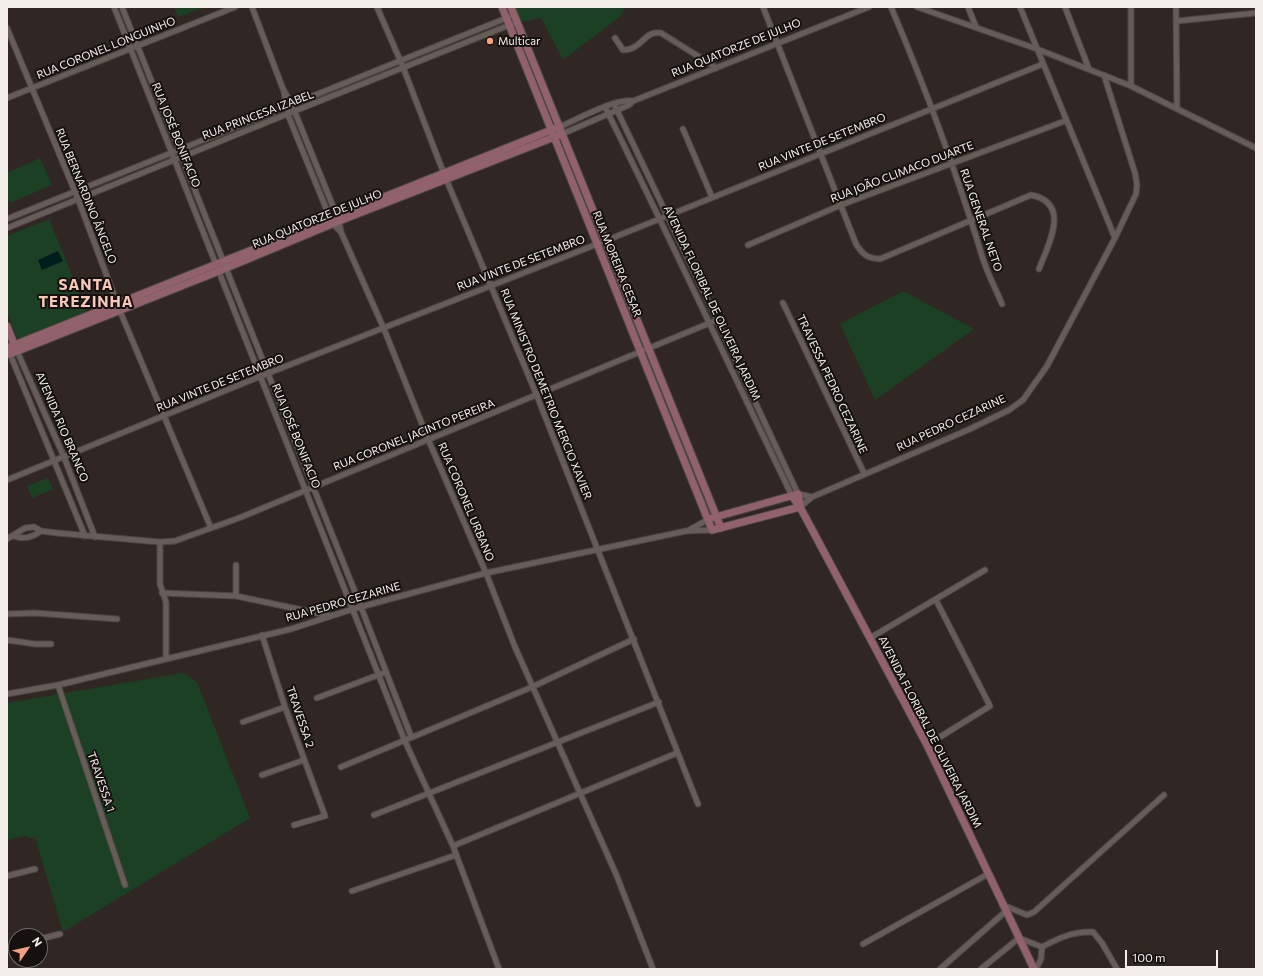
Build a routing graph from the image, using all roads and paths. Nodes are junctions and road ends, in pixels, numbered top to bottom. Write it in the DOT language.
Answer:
graph roads {
  1 [pos="114,7"];
  2 [pos="122,7"];
  3 [pos="235,7"];
  4 [pos="252,7"];
  5 [pos="377,7"];
  6 [pos="502,7"];
  7 [pos="511,7"];
  8 [pos="763,7"];
  9 [pos="869,7"];
  10 [pos="892,7"];
  11 [pos="917,7"];
  12 [pos="968,7"];
  13 [pos="1020,7"];
  14 [pos="1065,7"];
  15 [pos="1131,7"];
  16 [pos="1176,7"];
  17 [pos="1256,13"];
  18 [pos="516,19"];
  19 [pos="508,21"];
  20 [pos="1176,21"];
  21 [pos="976,27"];
  22 [pos="7,28"];
  23 [pos="615,38"];
  24 [pos="777,44"];
  25 [pos="137,45"];
  26 [pos="131,48"];
  27 [pos="1037,49"];
  28 [pos="401,62"];
  29 [pos="1043,64"];
  30 [pos="403,67"];
  31 [pos="717,68"];
  32 [pos="1089,69"];
  33 [pos="1104,75"];
  34 [pos="1131,86"];
  35 [pos="32,88"];
  36 [pos="283,90"];
  37 [pos="7,98"];
  38 [pos="633,101"];
  39 [pos="614,104"];
  40 [pos="292,105"];
  41 [pos="605,107"];
  42 [pos="286,108"];
  43 [pos="931,109"];
  44 [pos="1177,109"];
  45 [pos="616,110"];
  46 [pos="295,112"];
  47 [pos="608,114"];
  48 [pos="288,115"];
  49 [pos="577,119"];
  50 [pos="1065,121"];
  51 [pos="579,126"];
  52 [pos="683,129"];
  53 [pos="561,130"];
  54 [pos="552,133"];
  55 [pos="1256,148"];
  56 [pos="821,152"];
  57 [pos="180,154"];
  58 [pos="174,156"];
  59 [pos="642,163"];
  60 [pos="951,164"];
  61 [pos="634,166"];
  62 [pos="445,176"];
  63 [pos="75,192"];
  64 [pos="712,197"];
  65 [pos="78,199"];
  66 [pos="840,205"];
  67 [pos="667,215"];
  68 [pos="659,218"];
  69 [pos="7,219"];
  70 [pos="334,219"];
  71 [pos="971,219"];
  72 [pos="7,228"];
  73 [pos="1115,238"];
  74 [pos="605,241"];
  75 [pos="598,244"];
  76 [pos="748,246"];
  77 [pos="221,266"];
  78 [pos="1039,269"];
  79 [pos="186,276"];
  80 [pos="697,277"];
  81 [pos="690,280"];
  82 [pos="188,283"];
  83 [pos="491,285"];
  84 [pos="149,290"];
  85 [pos="152,298"];
  86 [pos="117,302"];
  87 [pos="783,303"];
  88 [pos="1002,304"];
  89 [pos="120,311"];
  90 [pos="78,319"];
  91 [pos="717,320"];
  92 [pos="709,324"];
  93 [pos="7,326"];
  94 [pos="80,327"];
  95 [pos="384,329"];
  96 [pos="53,333"];
  97 [pos="10,350"];
  98 [pos="648,350"];
  99 [pos="640,354"];
  100 [pos="267,374"];
  101 [pos="261,376"];
  102 [pos="537,396"];
  103 [pos="164,416"];
  104 [pos="428,439"];
  105 [pos="64,457"];
  106 [pos="55,460"];
  107 [pos="864,473"];
  108 [pos="7,480"];
  109 [pos="313,486"];
  110 [pos="306,489"];
  111 [pos="795,495"];
  112 [pos="812,496"];
  113 [pos="753,506"];
  114 [pos="800,507"];
  115 [pos="716,517"];
  116 [pos="757,518"];
  117 [pos="709,519"];
  118 [pos="211,528"];
  119 [pos="721,528"];
  120 [pos="712,530"];
  121 [pos="41,531"];
  122 [pos="686,531"];
  123 [pos="14,536"];
  124 [pos="85,536"];
  125 [pos="95,537"];
  126 [pos="7,539"];
  127 [pos="160,542"];
  128 [pos="598,548"];
  129 [pos="236,565"];
  130 [pos="985,570"];
  131 [pos="486,573"];
  132 [pos="162,593"];
  133 [pos="236,596"];
  134 [pos="936,600"];
  135 [pos="361,607"];
  136 [pos="353,609"];
  137 [pos="7,614"];
  138 [pos="331,616"];
  139 [pos="117,619"];
  140 [pos="262,635"];
  141 [pos="870,638"];
  142 [pos="634,639"];
  143 [pos="7,640"];
  144 [pos="52,644"];
  145 [pos="166,659"];
  146 [pos="386,672"];
  147 [pos="379,674"];
  148 [pos="58,685"];
  149 [pos="532,687"];
  150 [pos="7,694"];
  151 [pos="396,696"];
  152 [pos="317,698"];
  153 [pos="388,699"];
  154 [pos="659,702"];
  155 [pos="285,707"];
  156 [pos="243,722"];
  157 [pos="411,736"];
  158 [pos="404,739"];
  159 [pos="558,742"];
  160 [pos="926,745"];
  161 [pos="677,753"];
  162 [pos="304,760"];
  163 [pos="341,767"];
  164 [pos="262,775"];
  165 [pos="580,792"];
  166 [pos="429,794"];
  167 [pos="1164,795"];
  168 [pos="698,804"];
  169 [pos="374,815"];
  170 [pos="294,825"];
  171 [pos="453,846"];
  172 [pos="456,855"];
  173 [pos="35,869"];
  174 [pos="988,874"];
  175 [pos="7,876"];
  176 [pos="125,885"];
  177 [pos="352,891"];
  178 [pos="1002,904"];
  179 [pos="1005,912"];
  180 [pos="60,934"];
  181 [pos="48,937"];
  182 [pos="1019,938"];
  183 [pos="863,944"];
  184 [pos="1042,947"];
  185 [pos="499,969"];
  186 [pos="653,969"];
  187 [pos="940,969"];
  188 [pos="981,969"];
  189 [pos="1035,969"];
  190 [pos="1117,969"];
  1 -- 26 [label="street, RUA JOSÉ BONIFACIO"];
  2 -- 25 [label="street, RUA JOSÉ BONIFACIO"];
  3 -- 25 [label="street, RUA CORONEL LONGUINHO"];
  4 -- 36 [label="street, RUA CORONEL URBANO"];
  5 -- 28 [label="street, RUA MINISTRO DEMETRIO MERCIO XAVIER"];
  6 -- 19 [label="street, RUA MOREIRA CESAR"];
  7 -- 18 [label="street, RUA MOREIRA CESAR"];
  8 -- 24 [label="street"];
  9 -- 24 [label="street, RUA QUATORZE DE JULHO"];
  10 -- 43 [label="street, RUA GENERAL NETO"];
  11 -- 21 [label="street"];
  12 -- 21 [label="street"];
  13 -- 27 [label="street"];
  14 -- 32 [label="street"];
  15 -- 34 [label="street"];
  16 -- 20 [label="street"];
  17 -- 20 [label="street"];
  18 -- 19 [label="street, RUA PRINCESA IZABEL"];
  18 -- 53 [label="street, RUA MOREIRA CESAR"];
  19 -- 28 [label="street, RUA PRINCESA IZABEL"];
  19 -- 30 [label="street, RUA PRINCESA IZABEL"];
  19 -- 54 [label="street, RUA MOREIRA CESAR"];
  20 -- 44 [label="street"];
  21 -- 27 [label="street"];
  22 -- 35 [label="street, RUA BERNARDINO ÂNGELO"];
  23 -- 31 [label="street"];
  24 -- 31 [label="street, RUA QUATORZE DE JULHO"];
  24 -- 56 [label="street"];
  25 -- 26 [label="street, RUA CORONEL LONGUINHO"];
  25 -- 57 [label="street, RUA JOSÉ BONIFACIO"];
  26 -- 35 [label="street, RUA CORONEL LONGUINHO"];
  26 -- 58 [label="street, RUA JOSÉ BONIFACIO"];
  27 -- 29 [label="street"];
  27 -- 32 [label="street"];
  28 -- 30 [label="street, RUA MINISTRO DEMETRIO MERCIO XAVIER"];
  28 -- 40 [label="street, RUA PRINCESA IZABEL"];
  29 -- 43 [label="street, RUA VINTE DE SETEMBRO"];
  29 -- 50 [label="street"];
  30 -- 46 [label="street, RUA PRINCESA IZABEL"];
  30 -- 62 [label="street, RUA MINISTRO DEMETRIO MERCIO XAVIER"];
  31 -- 38 [label="street, RUA QUATORZE DE JULHO"];
  32 -- 33 [label="street"];
  33 -- 34 [label="street"];
  33 -- 73 [label="street, RUA PEDRO CEZARINE"];
  34 -- 44 [label="street"];
  35 -- 37 [label="street, RUA CORONEL LONGUINHO"];
  35 -- 63 [label="street, RUA BERNARDINO ÂNGELO"];
  36 -- 40 [label="street, RUA CORONEL URBANO"];
  36 -- 42 [label="street, RUA CORONEL URBANO"];
  38 -- 39 [label="street, RUA QUATORZE DE JULHO"];
  38 -- 45 [label="street, RUA QUATORZE DE JULHO"];
  39 -- 41 [label="street, RUA QUATORZE DE JULHO"];
  39 -- 45 [label="street, AVENIDA FLORIBAL DE OLIVEIRA JARDIM"];
  40 -- 42 [label="street, RUA PRINCESA IZABEL"];
  40 -- 46 [label="street, RUA CORONEL URBANO"];
  41 -- 47 [label="street, AVENIDA FLORIBAL DE OLIVEIRA JARDIM"];
  41 -- 49 [label="street, RUA QUATORZE DE JULHO"];
  42 -- 48 [label="street, RUA CORONEL URBANO"];
  42 -- 57 [label="street, RUA PRINCESA IZABEL"];
  43 -- 56 [label="street, RUA VINTE DE SETEMBRO"];
  43 -- 60 [label="street, RUA GENERAL NETO"];
  44 -- 55 [label="street"];
  45 -- 47 [label="street, RUA QUATORZE DE JULHO"];
  45 -- 59 [label="street, AVENIDA FLORIBAL DE OLIVEIRA JARDIM"];
  46 -- 48 [label="street, RUA PRINCESA IZABEL"];
  46 -- 70 [label="street, RUA CORONEL URBANO"];
  47 -- 51 [label="street, RUA QUATORZE DE JULHO"];
  47 -- 61 [label="street, AVENIDA FLORIBAL DE OLIVEIRA JARDIM"];
  48 -- 57 [label="street, RUA PRINCESA IZABEL"];
  48 -- 70 [label="street, RUA CORONEL URBANO"];
  49 -- 51 [label="street"];
  49 -- 53 [label="street, RUA QUATORZE DE JULHO"];
  50 -- 60 [label="street, RUA JOÃO CLIMACO DUARTE"];
  50 -- 73 [label="street"];
  51 -- 53 [label="street, RUA QUATORZE DE JULHO"];
  52 -- 64 [label="street"];
  53 -- 54 [label="street, RUA QUATORZE DE JULHO"];
  53 -- 74 [label="street, RUA MOREIRA CESAR"];
  54 -- 62 [label="street, RUA QUATORZE DE JULHO"];
  54 -- 75 [label="street, RUA MOREIRA CESAR"];
  56 -- 64 [label="street, RUA VINTE DE SETEMBRO"];
  56 -- 66 [label="street"];
  57 -- 58 [label="street, RUA PRINCESA IZABEL"];
  57 -- 77 [label="street, RUA JOSÉ BONIFACIO"];
  58 -- 63 [label="street, RUA PRINCESA IZABEL"];
  58 -- 65 [label="street, RUA PRINCESA IZABEL"];
  58 -- 77 [label="street, RUA JOSÉ BONIFACIO"];
  59 -- 61 [label="street"];
  59 -- 67 [label="street, AVENIDA FLORIBAL DE OLIVEIRA JARDIM"];
  60 -- 66 [label="street, RUA JOÃO CLIMACO DUARTE"];
  60 -- 71 [label="street, RUA GENERAL NETO"];
  61 -- 68 [label="street, AVENIDA FLORIBAL DE OLIVEIRA JARDIM"];
  62 -- 70 [label="street, RUA QUATORZE DE JULHO"];
  62 -- 83 [label="street, RUA MINISTRO DEMETRIO MERCIO XAVIER"];
  63 -- 65 [label="street, RUA BERNARDINO ÂNGELO"];
  63 -- 69 [label="street, RUA PRINCESA IZABEL"];
  64 -- 67 [label="street, RUA VINTE DE SETEMBRO"];
  65 -- 72 [label="street, RUA PRINCESA IZABEL"];
  65 -- 86 [label="street, RUA BERNARDINO ÂNGELO"];
  66 -- 71 [label="street"];
  66 -- 76 [label="street, RUA JOÃO CLIMACO DUARTE"];
  67 -- 68 [label="street, RUA VINTE DE SETEMBRO"];
  67 -- 80 [label="street, AVENIDA FLORIBAL DE OLIVEIRA JARDIM"];
  68 -- 74 [label="street, RUA VINTE DE SETEMBRO"];
  68 -- 81 [label="street, AVENIDA FLORIBAL DE OLIVEIRA JARDIM"];
  70 -- 77 [label="street, RUA QUATORZE DE JULHO"];
  70 -- 95 [label="street, RUA CORONEL URBANO"];
  71 -- 78 [label="street"];
  71 -- 88 [label="street, RUA GENERAL NETO"];
  73 -- 107 [label="street, RUA PEDRO CEZARINE"];
  74 -- 75 [label="street, RUA VINTE DE SETEMBRO"];
  74 -- 98 [label="street, RUA MOREIRA CESAR"];
  75 -- 83 [label="street, RUA VINTE DE SETEMBRO"];
  75 -- 99 [label="street, RUA MOREIRA CESAR"];
  77 -- 79 [label="street, RUA QUATORZE DE JULHO"];
  77 -- 82 [label="street, RUA QUATORZE DE JULHO"];
  77 -- 100 [label="street, RUA JOSÉ BONIFACIO"];
  77 -- 101 [label="street, RUA JOSÉ BONIFACIO"];
  79 -- 82 [label="street"];
  79 -- 84 [label="street, RUA QUATORZE DE JULHO"];
  80 -- 81 [label="street"];
  80 -- 91 [label="street, AVENIDA FLORIBAL DE OLIVEIRA JARDIM"];
  81 -- 92 [label="street, AVENIDA FLORIBAL DE OLIVEIRA JARDIM"];
  82 -- 85 [label="street, RUA QUATORZE DE JULHO"];
  83 -- 95 [label="street, RUA VINTE DE SETEMBRO"];
  83 -- 102 [label="street, RUA MINISTRO DEMETRIO MERCIO XAVIER"];
  84 -- 85 [label="street"];
  84 -- 86 [label="street, RUA QUATORZE DE JULHO"];
  85 -- 89 [label="street, RUA QUATORZE DE JULHO"];
  86 -- 89 [label="street, RUA BERNARDINO ÂNGELO"];
  86 -- 90 [label="street, RUA QUATORZE DE JULHO"];
  87 -- 107 [label="street, TRAVESSA PEDRO CEZARINE"];
  89 -- 94 [label="street, RUA QUATORZE DE JULHO"];
  89 -- 103 [label="street, RUA BERNARDINO ÂNGELO"];
  90 -- 94 [label="street"];
  90 -- 96 [label="street, RUA QUATORZE DE JULHO"];
  91 -- 92 [label="street, RUA CORONEL JACINTO PEREIRA"];
  91 -- 111 [label="street, AVENIDA FLORIBAL DE OLIVEIRA JARDIM"];
  92 -- 98 [label="street, RUA CORONEL JACINTO PEREIRA"];
  92 -- 111 [label="street, AVENIDA FLORIBAL DE OLIVEIRA JARDIM"];
  93 -- 97 [label="street, AVENIDA RIO BRANCO"];
  94 -- 96 [label="street, RUA QUATORZE DE JULHO"];
  95 -- 100 [label="street, RUA VINTE DE SETEMBRO"];
  95 -- 104 [label="street, RUA CORONEL URBANO"];
  96 -- 97 [label="street, RUA QUATORZE DE JULHO"];
  97 -- 105 [label="street, AVENIDA RIO BRANCO"];
  97 -- 106 [label="street, AVENIDA RIO BRANCO"];
  98 -- 99 [label="street, RUA CORONEL JACINTO PEREIRA"];
  98 -- 115 [label="street, RUA MOREIRA CESAR"];
  99 -- 102 [label="street, RUA CORONEL JACINTO PEREIRA"];
  99 -- 117 [label="street, RUA MOREIRA CESAR"];
  100 -- 101 [label="street, RUA VINTE DE SETEMBRO"];
  100 -- 109 [label="street, RUA JOSÉ BONIFACIO"];
  101 -- 103 [label="street, RUA VINTE DE SETEMBRO"];
  101 -- 110 [label="street, RUA JOSÉ BONIFACIO"];
  102 -- 104 [label="street, RUA CORONEL JACINTO PEREIRA"];
  102 -- 128 [label="street, RUA MINISTRO DEMETRIO MERCIO XAVIER"];
  103 -- 105 [label="street, RUA VINTE DE SETEMBRO"];
  103 -- 118 [label="street, RUA BERNARDINO ÂNGELO"];
  104 -- 109 [label="street, RUA CORONEL JACINTO PEREIRA"];
  104 -- 131 [label="street, RUA CORONEL URBANO"];
  105 -- 106 [label="street, RUA VINTE DE SETEMBRO"];
  105 -- 125 [label="street, AVENIDA RIO BRANCO"];
  106 -- 108 [label="street, RUA VINTE DE SETEMBRO"];
  106 -- 124 [label="street, AVENIDA RIO BRANCO"];
  107 -- 112 [label="street, RUA PEDRO CEZARINE"];
  109 -- 110 [label="street, RUA CORONEL JACINTO PEREIRA"];
  109 -- 135 [label="street, RUA JOSÉ BONIFACIO"];
  110 -- 118 [label="street, RUA CORONEL JACINTO PEREIRA"];
  110 -- 136 [label="street, RUA JOSÉ BONIFACIO"];
  111 -- 112 [label="street, RUA PEDRO CEZARINE"];
  111 -- 113 [label="street, RUA PEDRO CEZARINE"];
  111 -- 114 [label="street, AVENIDA FLORIBAL DE OLIVEIRA JARDIM"];
  112 -- 114 [label="street"];
  113 -- 115 [label="street, RUA PEDRO CEZARINE"];
  113 -- 116 [label="street"];
  114 -- 116 [label="street, RUA PEDRO CEZARINE"];
  114 -- 141 [label="street, AVENIDA FLORIBAL DE OLIVEIRA JARDIM"];
  115 -- 117 [label="street, RUA PEDRO CEZARINE"];
  115 -- 119 [label="street, RUA MOREIRA CESAR"];
  116 -- 119 [label="street, RUA PEDRO CEZARINE"];
  117 -- 120 [label="street, RUA MOREIRA CESAR"];
  117 -- 122 [label="street, RUA PEDRO CEZARINE"];
  118 -- 127 [label="street, RUA CORONEL JACINTO PEREIRA"];
  119 -- 120 [label="street, RUA PEDRO CEZARINE"];
  120 -- 122 [label="street, RUA PEDRO CEZARINE"];
  121 -- 123 [label="street, RUA CORONEL JACINTO PEREIRA"];
  121 -- 123 [label="street, RUA CORONEL JACINTO PEREIRA"];
  121 -- 124 [label="street, RUA CORONEL JACINTO PEREIRA"];
  122 -- 128 [label="street, RUA PEDRO CEZARINE"];
  123 -- 126 [label="street, RUA CORONEL JACINTO PEREIRA"];
  124 -- 125 [label="street, RUA CORONEL JACINTO PEREIRA"];
  125 -- 127 [label="street, RUA CORONEL JACINTO PEREIRA"];
  127 -- 132 [label="street"];
  128 -- 131 [label="street, RUA PEDRO CEZARINE"];
  128 -- 142 [label="street, RUA MINISTRO DEMETRIO MERCIO XAVIER"];
  129 -- 133 [label="street"];
  130 -- 134 [label="street"];
  131 -- 135 [label="street, RUA PEDRO CEZARINE"];
  131 -- 149 [label="street, RUA CORONEL URBANO"];
  132 -- 133 [label="street"];
  132 -- 145 [label="street"];
  133 -- 138 [label="street"];
  134 -- 141 [label="street"];
  134 -- 160 [label="street"];
  135 -- 136 [label="street, RUA PEDRO CEZARINE"];
  135 -- 146 [label="street, RUA JOSÉ BONIFACIO"];
  136 -- 138 [label="street, RUA PEDRO CEZARINE"];
  136 -- 147 [label="street, RUA JOSÉ BONIFACIO"];
  137 -- 139 [label="street"];
  138 -- 140 [label="street, RUA PEDRO CEZARINE"];
  140 -- 145 [label="street, RUA PEDRO CEZARINE"];
  140 -- 155 [label="street, TRAVESSA 2"];
  141 -- 160 [label="street, AVENIDA FLORIBAL DE OLIVEIRA JARDIM"];
  142 -- 149 [label="street"];
  142 -- 154 [label="street, RUA MINISTRO DEMETRIO MERCIO XAVIER"];
  143 -- 144 [label="street"];
  145 -- 148 [label="street, RUA PEDRO CEZARINE"];
  146 -- 147 [label="street"];
  146 -- 151 [label="street, RUA JOSÉ BONIFACIO"];
  147 -- 152 [label="street"];
  147 -- 153 [label="street, RUA JOSÉ BONIFACIO"];
  148 -- 150 [label="street, RUA PEDRO CEZARINE"];
  148 -- 176 [label="street, TRAVESSA 1"];
  149 -- 157 [label="street"];
  149 -- 159 [label="street, RUA CORONEL URBANO"];
  151 -- 153 [label="street"];
  151 -- 157 [label="street, RUA JOSÉ BONIFACIO"];
  153 -- 158 [label="street, RUA JOSÉ BONIFACIO"];
  154 -- 159 [label="street"];
  154 -- 161 [label="street, RUA MINISTRO DEMETRIO MERCIO XAVIER"];
  155 -- 156 [label="street"];
  155 -- 162 [label="street, TRAVESSA 2"];
  157 -- 158 [label="street"];
  158 -- 163 [label="street"];
  158 -- 166 [label="street, RUA JOSÉ BONIFACIO"];
  159 -- 165 [label="street, RUA CORONEL URBANO"];
  159 -- 166 [label="street"];
  160 -- 174 [label="street, AVENIDA FLORIBAL DE OLIVEIRA JARDIM"];
  161 -- 165 [label="street"];
  161 -- 168 [label="street, RUA MINISTRO DEMETRIO MERCIO XAVIER"];
  162 -- 164 [label="street"];
  162 -- 170 [label="street, TRAVESSA 2"];
  165 -- 171 [label="street"];
  165 -- 186 [label="street, RUA CORONEL URBANO"];
  166 -- 169 [label="street"];
  166 -- 171 [label="street, RUA JOSÉ BONIFACIO"];
  167 -- 178 [label="street"];
  171 -- 172 [label="street, RUA JOSÉ BONIFACIO"];
  172 -- 177 [label="street"];
  172 -- 185 [label="street, RUA JOSÉ BONIFACIO"];
  173 -- 175 [label="street"];
  174 -- 178 [label="street, AVENIDA FLORIBAL DE OLIVEIRA JARDIM"];
  174 -- 183 [label="street"];
  178 -- 179 [label="street, AVENIDA FLORIBAL DE OLIVEIRA JARDIM"];
  179 -- 182 [label="street, AVENIDA FLORIBAL DE OLIVEIRA JARDIM"];
  179 -- 187 [label="street"];
  180 -- 181 [label="street"];
  182 -- 184 [label="street"];
  182 -- 188 [label="street"];
  182 -- 189 [label="street, AVENIDA FLORIBAL DE OLIVEIRA JARDIM"];
  184 -- 189 [label="street"];
  184 -- 190 [label="street"];
}
